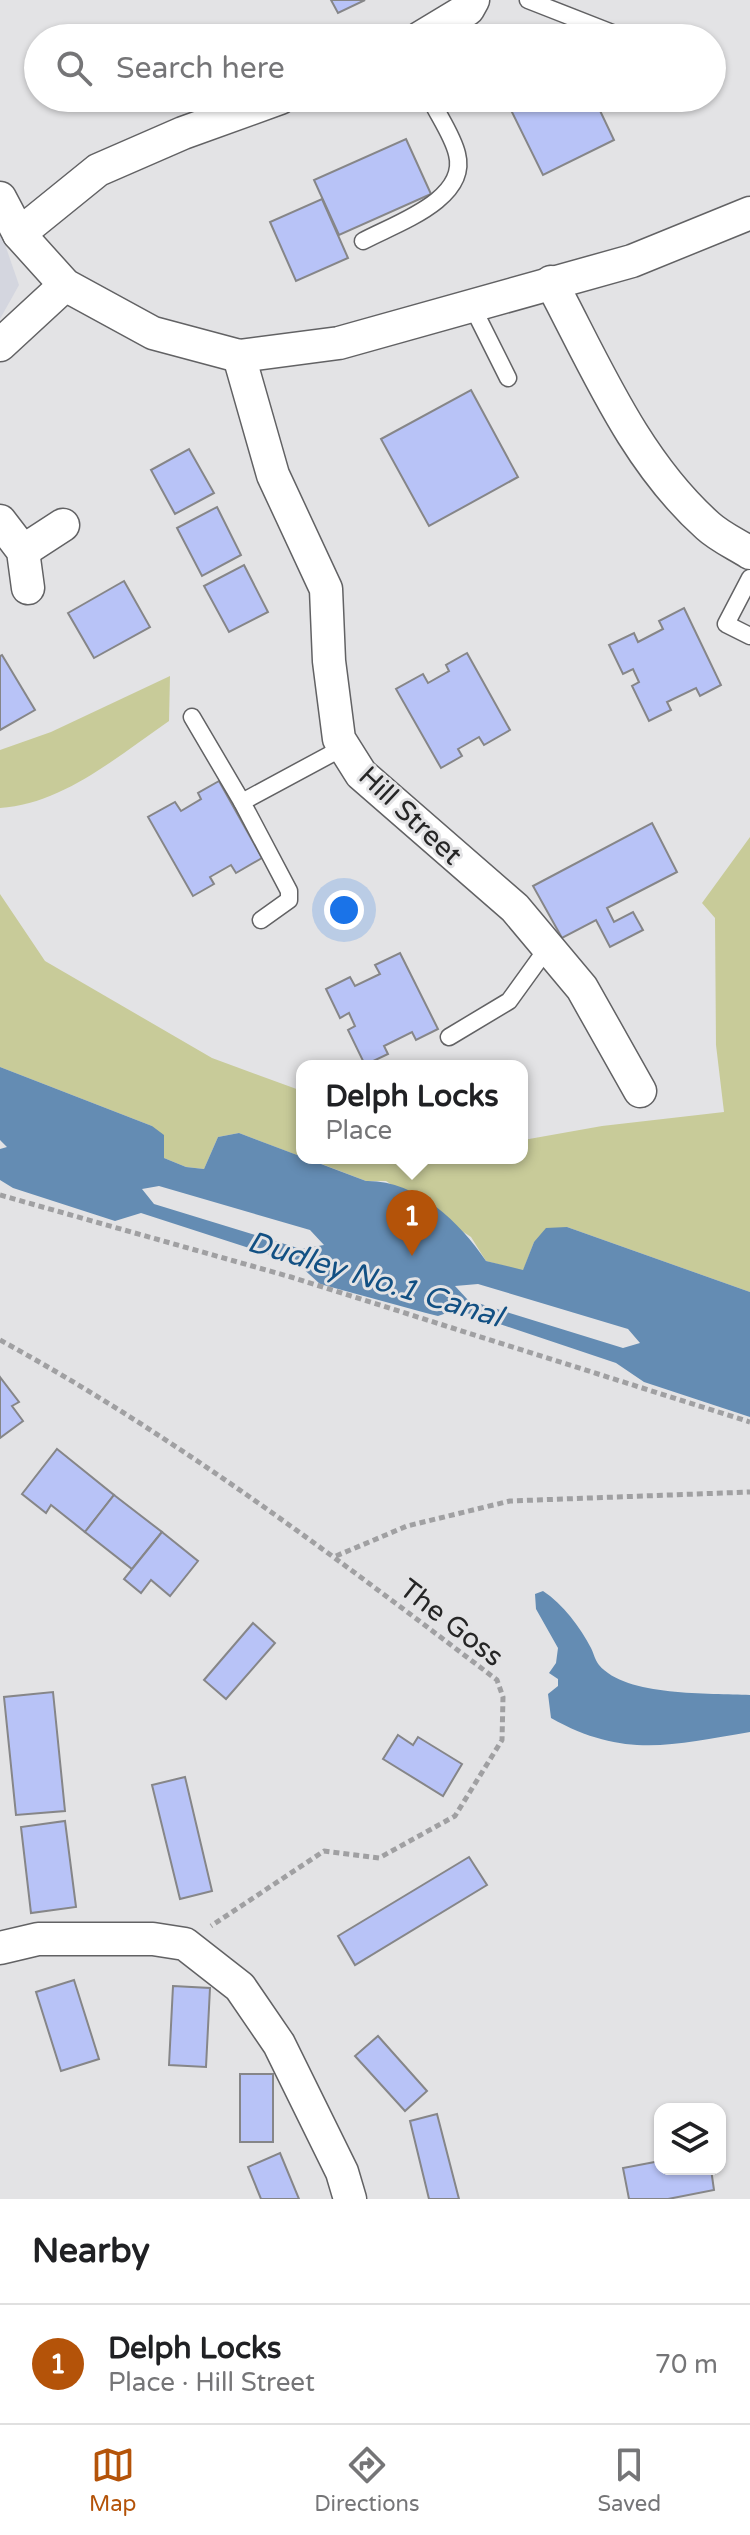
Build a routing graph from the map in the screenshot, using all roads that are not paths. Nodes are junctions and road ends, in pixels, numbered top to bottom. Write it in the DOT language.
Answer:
graph roads {
  1 [pos="473,0"];
  2 [pos="528,0"];
  3 [pos="443,24"];
  4 [pos="589,24"];
  5 [pos="241,112"];
  6 [pos="437,112"];
  7 [pos="0,198"];
  8 [pos="750,213"];
  9 [pos="19,234"];
  10 [pos="363,241"];
  11 [pos="551,282"];
  12 [pos="65,285"];
  13 [pos="471,304"];
  14 [pos="0,345"];
  15 [pos="239,356"];
  16 [pos="508,378"];
  17 [pos="0,521"];
  18 [pos="63,525"];
  19 [pos="23,551"];
  20 [pos="750,553"];
  21 [pos="750,578"];
  22 [pos="28,588"];
  23 [pos="750,636"];
  24 [pos="192,717"];
  25 [pos="344,747"];
  26 [pos="242,802"];
  27 [pos="261,920"];
  28 [pos="548,947"];
  29 [pos="449,1037"];
  30 [pos="640,1091"];
  31 [pos="0,1948"];
  32 [pos="350,2199"];
  1 -- 3 [label="street"];
  2 -- 4 [label="lane"];
  5 -- 9 [label="street"];
  6 -- 10 [label="lane"];
  7 -- 9 [label="street"];
  8 -- 11 [label="street"];
  9 -- 12 [label="street"];
  11 -- 13 [label="street"];
  11 -- 20 [label="street"];
  12 -- 14 [label="street"];
  12 -- 15 [label="street"];
  13 -- 15 [label="street"];
  13 -- 16 [label="lane"];
  15 -- 25 [label="street, Hill Street"];
  17 -- 19 [label="street"];
  18 -- 19 [label="street"];
  19 -- 22 [label="street"];
  21 -- 23 [label="lane"];
  24 -- 26 [label="lane"];
  25 -- 26 [label="lane"];
  25 -- 28 [label="street, Hill Street"];
  26 -- 27 [label="lane"];
  28 -- 29 [label="lane"];
  28 -- 30 [label="street, Hill Street"];
  31 -- 32 [label="street"];
}
